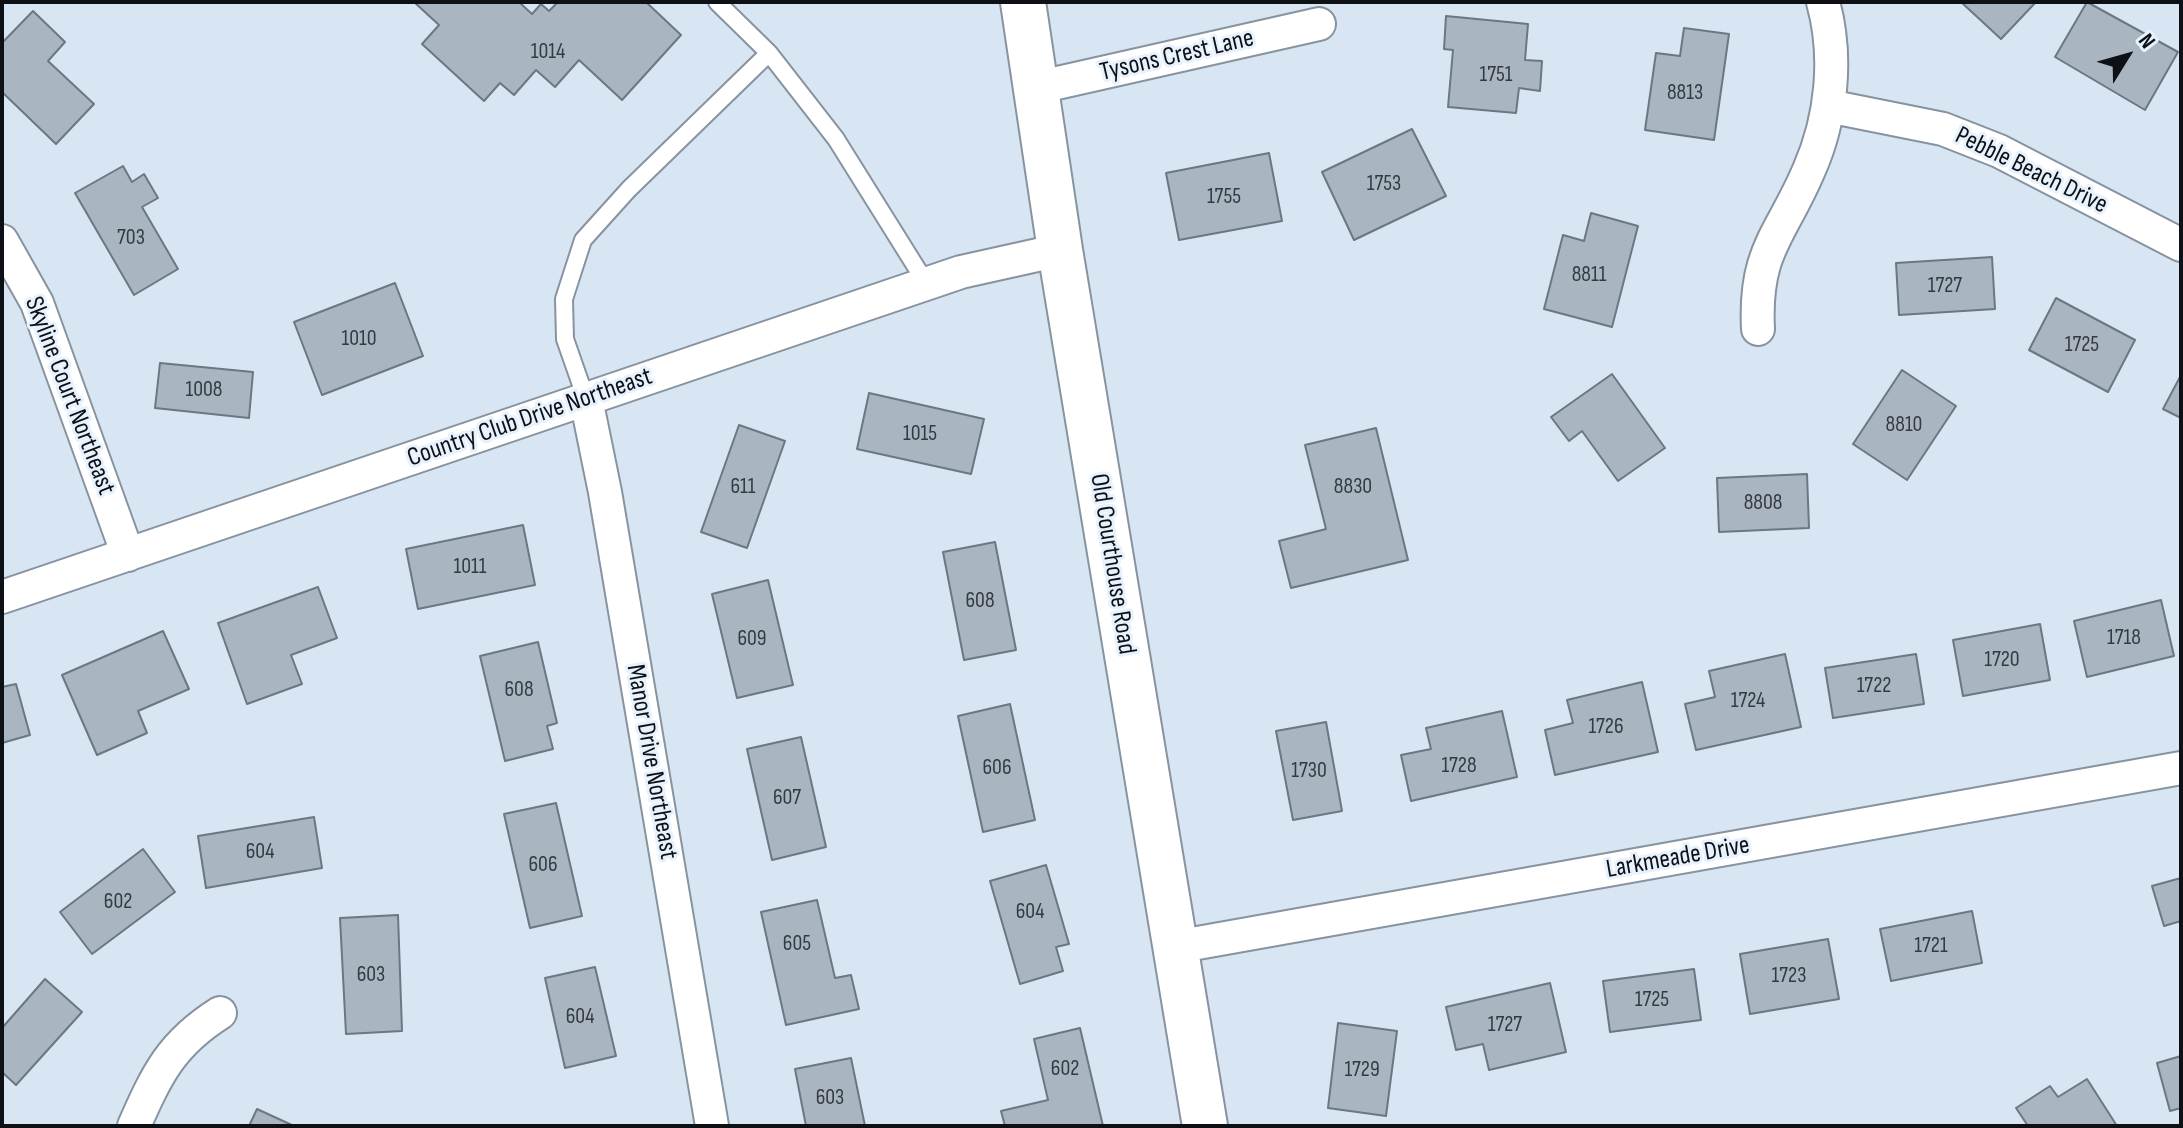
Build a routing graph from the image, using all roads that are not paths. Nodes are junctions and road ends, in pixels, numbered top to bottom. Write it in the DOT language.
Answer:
graph roads {
  1 [pos="717,2"];
  2 [pos="1023,2"];
  3 [pos="1823,2"];
  4 [pos="1319,24"];
  5 [pos="769,53"];
  6 [pos="1035,88"];
  7 [pos="1828,106"];
  8 [pos="2,241"];
  9 [pos="2181,245"];
  10 [pos="1060,250"];
  11 [pos="926,283"];
  12 [pos="1758,329"];
  13 [pos="586,399"];
  14 [pos="128,555"];
  15 [pos="2,597"];
  16 [pos="2181,768"];
  17 [pos="1175,947"];
  18 [pos="220,1013"];
  19 [pos="134,1126"];
  20 [pos="712,1126"];
  21 [pos="1205,1126"];
  1 -- 5 [label="lane"];
  2 -- 6 [label="street, Old Courthouse Road"];
  3 -- 7 [label="street"];
  4 -- 6 [label="street, Tysons Crest Lane"];
  5 -- 11 [label="lane"];
  5 -- 13 [label="lane"];
  6 -- 10 [label="street, Old Courthouse Road"];
  7 -- 9 [label="street, Pebble Beach Drive"];
  7 -- 12 [label="street"];
  8 -- 14 [label="street, Skyline Court Northeast"];
  10 -- 11 [label="street, Country Club Drive Northeast"];
  10 -- 17 [label="street, Old Courthouse Road"];
  11 -- 13 [label="street, Country Club Drive Northeast"];
  13 -- 14 [label="street, Country Club Drive Northeast"];
  13 -- 20 [label="street, Manor Drive Northeast"];
  14 -- 15 [label="street, Country Club Drive Northeast"];
  16 -- 17 [label="street, Larkmeade Drive"];
  17 -- 21 [label="street, Old Courthouse Road"];
  18 -- 19 [label="street"];
}
